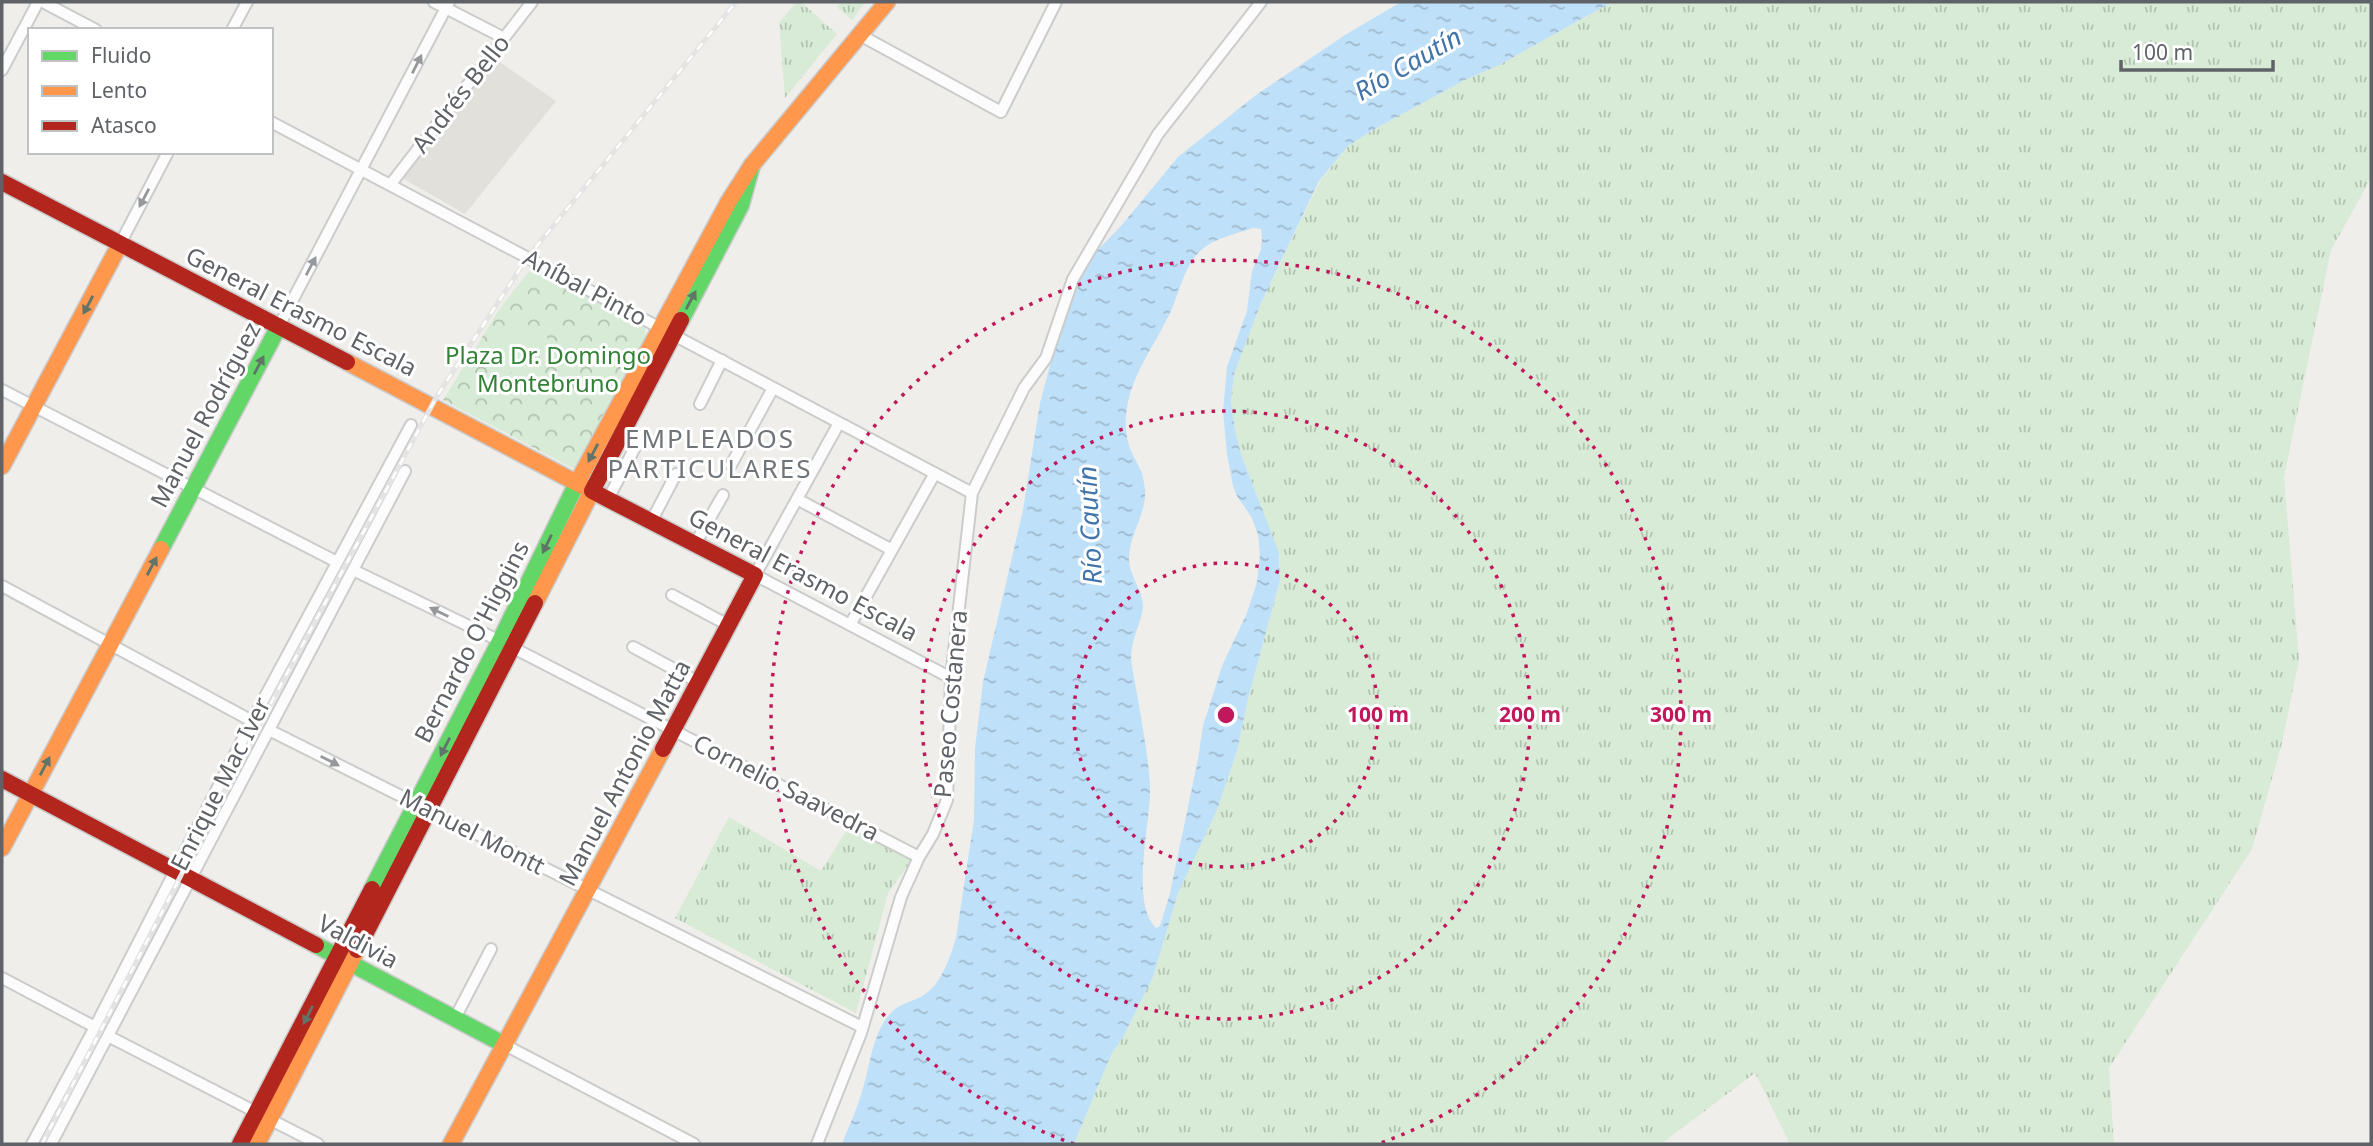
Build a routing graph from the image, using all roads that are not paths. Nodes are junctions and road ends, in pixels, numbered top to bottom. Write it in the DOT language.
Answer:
graph roads {
  1 [pos="40,2"];
  2 [pos="247,2"];
  3 [pos="434,2"];
  4 [pos="532,2"];
  5 [pos="887,2"];
  6 [pos="1056,2"];
  7 [pos="1261,2"];
  8 [pos="447,5"];
  9 [pos="92,28"];
  10 [pos="233,28"];
  11 [pos="860,35"];
  12 [pos="504,38"];
  13 [pos="2,70"];
  14 [pos="273,123"];
  15 [pos="167,154"];
  16 [pos="362,170"];
  17 [pos="2,183"];
  18 [pos="390,185"];
  19 [pos="120,244"];
  20 [pos="279,326"];
  21 [pos="666,331"];
  22 [pos="722,360"];
  23 [pos="773,388"];
  24 [pos="2,390"];
  25 [pos="700,404"];
  26 [pos="34,406"];
  27 [pos="839,423"];
  28 [pos="411,425"];
  29 [pos="641,436"];
  30 [pos="731,465"];
  31 [pos="2,466"];
  32 [pos="405,471"];
  33 [pos="935,473"];
  34 [pos="676,474"];
  35 [pos="577,482"];
  36 [pos="193,488"];
  37 [pos="592,491"];
  38 [pos="972,493"];
  39 [pos="723,495"];
  40 [pos="608,499"];
  41 [pos="797,499"];
  42 [pos="652,522"];
  43 [pos="695,544"];
  44 [pos="892,550"];
  45 [pos="337,562"];
  46 [pos="353,570"];
  47 [pos="755,575"];
  48 [pos="2,586"];
  49 [pos="672,595"];
  50 [pos="728,625"];
  51 [pos="850,625"];
  52 [pos="506,645"];
  53 [pos="110,646"];
  54 [pos="633,647"];
  55 [pos="951,678"];
  56 [pos="698,682"];
  57 [pos="252,721"];
  58 [pos="673,729"];
  59 [pos="269,730"];
  60 [pos="2,779"];
  61 [pos="30,794"];
  62 [pos="423,807"];
  63 [pos="2,848"];
  64 [pos="919,857"];
  65 [pos="176,871"];
  66 [pos="192,879"];
  67 [pos="589,890"];
  68 [pos="491,949"];
  69 [pos="343,960"];
  70 [pos="2,978"];
  71 [pos="455,1018"];
  72 [pos="95,1027"];
  73 [pos="862,1027"];
  74 [pos="108,1036"];
  75 [pos="505,1045"];
  76 [pos="263,1116"];
  77 [pos="32,1144"];
  78 [pos="51,1144"];
  79 [pos="240,1144"];
  80 [pos="257,1144"];
  81 [pos="318,1144"];
  82 [pos="451,1144"];
  83 [pos="694,1144"];
  84 [pos="817,1144"];
  1 -- 9 [label="street"];
  1 -- 13 [label="street"];
  2 -- 10 [label="street"];
  3 -- 8 [label="street"];
  4 -- 12 [label="street, Andrés Bello"];
  5 -- 11 [label="main road, Bernardo O'Higgins"];
  6 -- 11 [label="street"];
  7 -- 38 [label="street, Paseo Costanera"];
  8 -- 12 [label="street"];
  16 -- 8 [label="street, Manuel Rodríguez, one-way"];
  11 -- 21 [label="main road, Bernardo O'Higgins"];
  12 -- 18 [label="street, Andrés Bello"];
  14 -- 16 [label="street, Aníbal Pinto"];
  15 -- 19 [label="street, one-way"];
  16 -- 18 [label="street, Aníbal Pinto"];
  20 -- 16 [label="street, Manuel Rodríguez, one-way"];
  17 -- 19 [label="main road, General Erasmo Escala"];
  18 -- 21 [label="street, Aníbal Pinto"];
  19 -- 20 [label="main road, General Erasmo Escala"];
  19 -- 26 [label="main road, one-way"];
  20 -- 35 [label="main road, General Erasmo Escala"];
  36 -- 20 [label="main road, Manuel Rodríguez, one-way"];
  21 -- 22 [label="street, Aníbal Pinto"];
  21 -- 35 [label="main road, Bernardo O'Higgins, one-way"];
  21 -- 37 [label="main road, Bernardo O'Higgins"];
  22 -- 23 [label="street, Aníbal Pinto"];
  22 -- 25 [label="street"];
  23 -- 27 [label="street, Aníbal Pinto"];
  23 -- 30 [label="street"];
  24 -- 26 [label="street"];
  26 -- 31 [label="main road"];
  26 -- 36 [label="street"];
  27 -- 33 [label="street, Aníbal Pinto"];
  27 -- 41 [label="street, Manuel Antonio Matta"];
  28 -- 45 [label="street, Enrique Mac Iver"];
  29 -- 40 [label="street"];
  32 -- 46 [label="street, Enrique Mac Iver"];
  33 -- 38 [label="street, Aníbal Pinto"];
  33 -- 44 [label="street"];
  34 -- 42 [label="street"];
  35 -- 37 [label="main road, General Erasmo Escala"];
  35 -- 52 [label="main road, Bernardo O'Higgins, one-way"];
  36 -- 45 [label="street"];
  53 -- 36 [label="main road, Manuel Rodríguez, one-way"];
  37 -- 40 [label="main road, General Erasmo Escala"];
  37 -- 52 [label="main road, Bernardo O'Higgins"];
  38 -- 55 [label="street, Paseo Costanera"];
  39 -- 43 [label="street"];
  40 -- 42 [label="main road, General Erasmo Escala"];
  41 -- 44 [label="street"];
  41 -- 47 [label="street, Manuel Antonio Matta"];
  42 -- 43 [label="main road, General Erasmo Escala"];
  43 -- 47 [label="main road, General Erasmo Escala"];
  44 -- 51 [label="street"];
  45 -- 57 [label="street, Enrique Mac Iver"];
  52 -- 46 [label="street, Cornelio Saavedra, one-way"];
  46 -- 59 [label="street, Enrique Mac Iver"];
  47 -- 50 [label="main road, Manuel Antonio Matta"];
  47 -- 51 [label="street, General Erasmo Escala"];
  48 -- 53 [label="street"];
  49 -- 50 [label="street"];
  50 -- 56 [label="main road, Manuel Antonio Matta"];
  51 -- 55 [label="street, General Erasmo Escala"];
  52 -- 58 [label="street, Cornelio Saavedra"];
  52 -- 62 [label="main road, Bernardo O'Higgins"];
  53 -- 57 [label="street"];
  61 -- 53 [label="main road, Manuel Rodríguez, one-way"];
  54 -- 56 [label="street"];
  55 -- 64 [label="street, Paseo Costanera"];
  56 -- 58 [label="main road, Manuel Antonio Matta"];
  57 -- 65 [label="street, Enrique Mac Iver"];
  58 -- 64 [label="street, Cornelio Saavedra"];
  58 -- 67 [label="main road, Manuel Antonio Matta"];
  59 -- 62 [label="street, Manuel Montt, one-way"];
  59 -- 66 [label="street, Enrique Mac Iver"];
  60 -- 61 [label="main road, Valdivia"];
  61 -- 63 [label="main road, Manuel Rodríguez"];
  61 -- 65 [label="main road, Valdivia"];
  62 -- 67 [label="street, Manuel Montt"];
  62 -- 69 [label="main road, Bernardo O'Higgins"];
  64 -- 73 [label="street, Paseo Costanera"];
  65 -- 66 [label="main road, Valdivia"];
  65 -- 72 [label="street, Enrique Mac Iver"];
  66 -- 69 [label="main road, Valdivia"];
  66 -- 74 [label="street, Enrique Mac Iver"];
  67 -- 73 [label="street, Manuel Montt"];
  67 -- 75 [label="main road, Manuel Antonio Matta"];
  68 -- 71 [label="street"];
  69 -- 71 [label="main road, Valdivia"];
  69 -- 76 [label="main road, Bernardo O'Higgins"];
  70 -- 72 [label="street"];
  71 -- 75 [label="main road, Valdivia"];
  72 -- 77 [label="street, Enrique Mac Iver"];
  73 -- 84 [label="street, Paseo Costanera"];
  74 -- 76 [label="street"];
  74 -- 78 [label="street, Enrique Mac Iver"];
  75 -- 82 [label="main road, Manuel Antonio Matta"];
  75 -- 83 [label="street, Valdivia"];
  76 -- 79 [label="main road, Bernardo O'Higgins"];
  76 -- 80 [label="main road, Bernardo O'Higgins"];
  76 -- 81 [label="street"];
}
